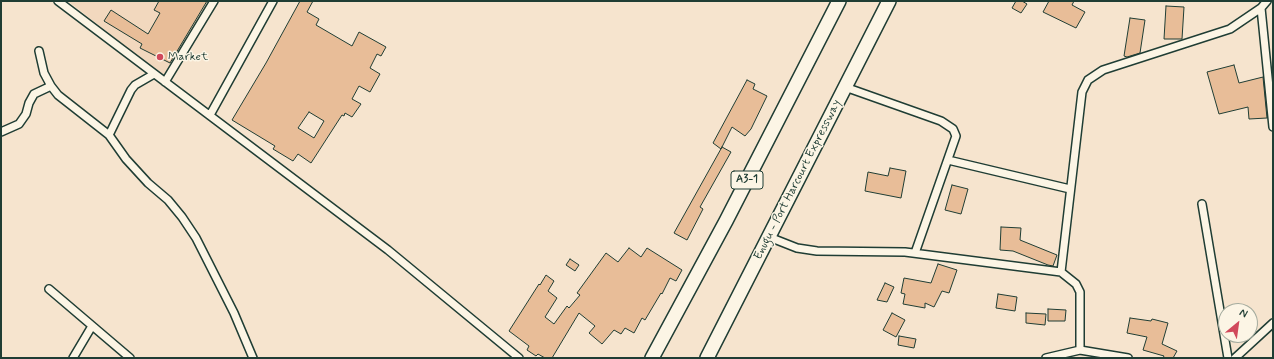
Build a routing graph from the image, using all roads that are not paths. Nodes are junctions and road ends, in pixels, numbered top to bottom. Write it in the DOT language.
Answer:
graph roads {
  1 [pos="58,1"];
  2 [pos="214,1"];
  3 [pos="273,1"];
  4 [pos="839,1"];
  5 [pos="889,1"];
  6 [pos="1267,1"];
  7 [pos="1261,8"];
  8 [pos="39,51"];
  9 [pos="154,74"];
  10 [pos="165,82"];
  11 [pos="51,86"];
  12 [pos="845,87"];
  13 [pos="210,115"];
  14 [pos="1273,126"];
  15 [pos="1,132"];
  16 [pos="109,135"];
  17 [pos="948,160"];
  18 [pos="1070,189"];
  19 [pos="1202,204"];
  20 [pos="768,237"];
  21 [pos="915,253"];
  22 [pos="1061,272"];
  23 [pos="49,289"];
  24 [pos="1273,323"];
  25 [pos="92,326"];
  26 [pos="1080,350"];
  27 [pos="73,358"];
  28 [pos="130,358"];
  29 [pos="254,358"];
  30 [pos="519,358"];
  31 [pos="652,358"];
  32 [pos="707,358"];
  33 [pos="1046,358"];
  34 [pos="1128,358"];
  35 [pos="1228,358"];
  36 [pos="1235,358"];
  1 -- 9 [label="street"];
  2 -- 10 [label="street"];
  3 -- 13 [label="street"];
  4 -- 31 [label="highway, A3-1"];
  5 -- 12 [label="highway, Enugu - Port Harcourt Expressway"];
  6 -- 7 [label="street"];
  7 -- 14 [label="street"];
  7 -- 18 [label="street"];
  8 -- 11 [label="street"];
  9 -- 10 [label="street"];
  9 -- 16 [label="street"];
  10 -- 13 [label="street"];
  11 -- 15 [label="street"];
  11 -- 16 [label="street"];
  12 -- 17 [label="street"];
  12 -- 20 [label="highway, Enugu - Port Harcourt Expressway"];
  13 -- 30 [label="street"];
  16 -- 29 [label="street"];
  17 -- 18 [label="street"];
  17 -- 21 [label="street"];
  18 -- 22 [label="street"];
  19 -- 35 [label="street"];
  20 -- 21 [label="street"];
  20 -- 32 [label="highway, Enugu - Port Harcourt Expressway"];
  21 -- 22 [label="street"];
  22 -- 26 [label="street"];
  23 -- 25 [label="street"];
  24 -- 36 [label="street"];
  25 -- 27 [label="street"];
  25 -- 28 [label="street"];
  26 -- 33 [label="street"];
  26 -- 34 [label="street"];
}
